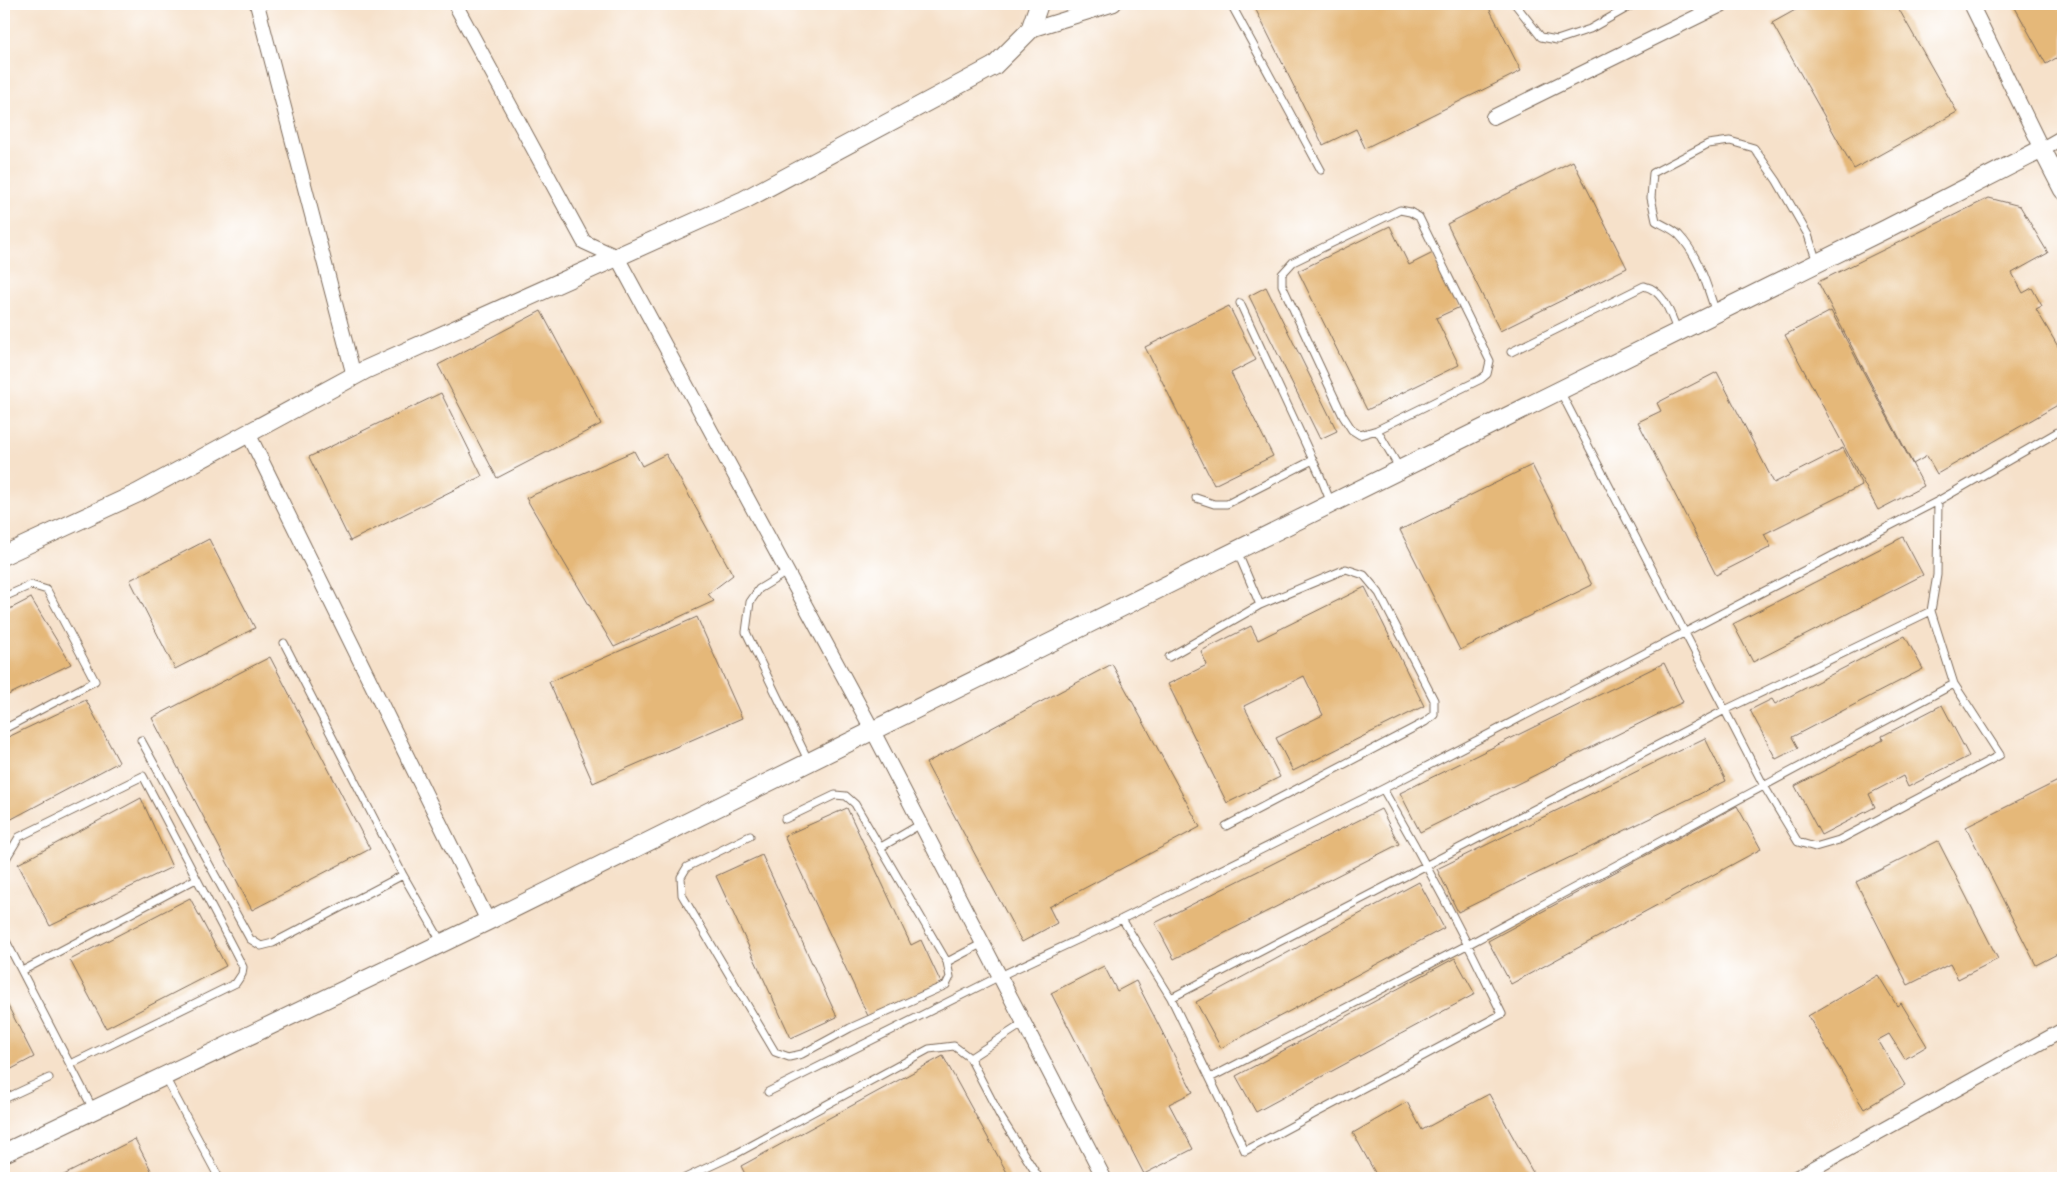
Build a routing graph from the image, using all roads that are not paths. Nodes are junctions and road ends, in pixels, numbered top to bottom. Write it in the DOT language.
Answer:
graph roads {
  1 [pos="256,4"];
  2 [pos="455,4"];
  3 [pos="1039,4"];
  4 [pos="1114,4"];
  5 [pos="1230,4"];
  6 [pos="1514,4"];
  7 [pos="1634,4"];
  8 [pos="1722,4"];
  9 [pos="1971,4"];
  10 [pos="1030,30"];
  11 [pos="1494,117"];
  12 [pos="2063,138"];
  13 [pos="2042,149"];
  14 [pos="1321,170"];
  15 [pos="2063,190"];
  16 [pos="617,257"];
  17 [pos="1817,263"];
  18 [pos="1240,303"];
  19 [pos="1716,313"];
  20 [pos="1678,332"];
  21 [pos="1511,352"];
  22 [pos="354,376"];
  23 [pos="1560,390"];
  24 [pos="2063,428"];
  25 [pos="1377,430"];
  26 [pos="248,433"];
  27 [pos="1313,460"];
  28 [pos="1401,469"];
  29 [pos="1196,498"];
  30 [pos="1938,501"];
  31 [pos="1331,504"];
  32 [pos="1237,550"];
  33 [pos="4,555"];
  34 [pos="787,572"];
  35 [pos="4,598"];
  36 [pos="1260,604"];
  37 [pos="1931,611"];
  38 [pos="1684,633"];
  39 [pos="284,643"];
  40 [pos="1169,657"];
  41 [pos="1954,684"];
  42 [pos="1725,710"];
  43 [pos="4,729"];
  44 [pos="873,730"];
  45 [pos="141,740"];
  46 [pos="809,762"];
  47 [pos="1764,786"];
  48 [pos="1383,789"];
  49 [pos="785,818"];
  50 [pos="921,824"];
  51 [pos="1226,826"];
  52 [pos="750,836"];
  53 [pos="881,847"];
  54 [pos="4,862"];
  55 [pos="1426,864"];
  56 [pos="403,875"];
  57 [pos="196,879"];
  58 [pos="1122,919"];
  59 [pos="488,921"];
  60 [pos="4,937"];
  61 [pos="983,943"];
  62 [pos="442,944"];
  63 [pos="1469,944"];
  64 [pos="947,962"];
  65 [pos="22,971"];
  66 [pos="1000,976"];
  67 [pos="1171,998"];
  68 [pos="1024,1023"];
  69 [pos="2063,1030"];
  70 [pos="970,1058"];
  71 [pos="71,1064"];
  72 [pos="164,1076"];
  73 [pos="49,1078"];
  74 [pos="1210,1078"];
  75 [pos="768,1092"];
  76 [pos="4,1099"];
  77 [pos="93,1110"];
  78 [pos="5,1149"];
  79 [pos="702,1175"];
  80 [pos="219,1178"];
  81 [pos="685,1178"];
  82 [pos="1039,1178"];
  83 [pos="1104,1178"];
  84 [pos="1796,1178"];
  1 -- 22 [label="street"];
  2 -- 16 [label="street"];
  3 -- 10 [label="street"];
  4 -- 10 [label="street"];
  5 -- 14 [label="lane"];
  6 -- 7 [label="lane"];
  8 -- 11 [label="street"];
  9 -- 13 [label="street"];
  10 -- 16 [label="street"];
  12 -- 13 [label="street"];
  13 -- 15 [label="street"];
  13 -- 17 [label="street"];
  16 -- 22 [label="street"];
  16 -- 34 [label="street"];
  17 -- 19 [label="street"];
  17 -- 19 [label="lane"];
  18 -- 27 [label="lane"];
  19 -- 20 [label="street"];
  20 -- 21 [label="lane"];
  20 -- 23 [label="street"];
  22 -- 26 [label="street"];
  23 -- 28 [label="street"];
  23 -- 38 [label="lane"];
  24 -- 30 [label="lane"];
  25 -- 25 [label="lane"];
  25 -- 28 [label="lane"];
  26 -- 33 [label="street"];
  26 -- 59 [label="street"];
  27 -- 29 [label="lane"];
  27 -- 31 [label="lane"];
  28 -- 31 [label="street"];
  30 -- 37 [label="lane"];
  30 -- 38 [label="lane"];
  31 -- 32 [label="street"];
  32 -- 36 [label="lane"];
  32 -- 44 [label="street"];
  34 -- 44 [label="street"];
  34 -- 46 [label="lane"];
  35 -- 43 [label="lane"];
  36 -- 40 [label="lane"];
  36 -- 51 [label="lane"];
  37 -- 41 [label="lane"];
  37 -- 42 [label="lane"];
  38 -- 42 [label="lane"];
  38 -- 48 [label="lane"];
  39 -- 56 [label="lane"];
  41 -- 47 [label="lane"];
  41 -- 47 [label="lane"];
  42 -- 47 [label="lane"];
  42 -- 55 [label="lane"];
  44 -- 46 [label="street"];
  44 -- 50 [label="street"];
  45 -- 56 [label="lane"];
  46 -- 59 [label="street"];
  47 -- 63 [label="lane"];
  48 -- 55 [label="lane"];
  48 -- 58 [label="lane"];
  49 -- 53 [label="lane"];
  50 -- 53 [label="lane"];
  50 -- 61 [label="street"];
  52 -- 64 [label="lane"];
  53 -- 64 [label="lane"];
  54 -- 57 [label="lane"];
  55 -- 63 [label="lane"];
  55 -- 67 [label="lane"];
  56 -- 62 [label="lane"];
  57 -- 65 [label="lane"];
  57 -- 71 [label="lane"];
  58 -- 66 [label="lane"];
  58 -- 67 [label="lane"];
  59 -- 62 [label="street"];
  60 -- 65 [label="lane"];
  61 -- 64 [label="lane"];
  61 -- 66 [label="street"];
  62 -- 72 [label="street"];
  63 -- 74 [label="lane"];
  63 -- 74 [label="lane"];
  65 -- 71 [label="lane"];
  66 -- 68 [label="street"];
  66 -- 75 [label="lane"];
  67 -- 74 [label="lane"];
  68 -- 70 [label="lane"];
  68 -- 83 [label="street"];
  69 -- 84 [label="street"];
  70 -- 79 [label="lane"];
  70 -- 82 [label="lane"];
  71 -- 77 [label="lane"];
  72 -- 77 [label="street"];
  72 -- 80 [label="lane"];
  73 -- 76 [label="lane"];
  77 -- 78 [label="street"];
  79 -- 81 [label="lane"];
}
